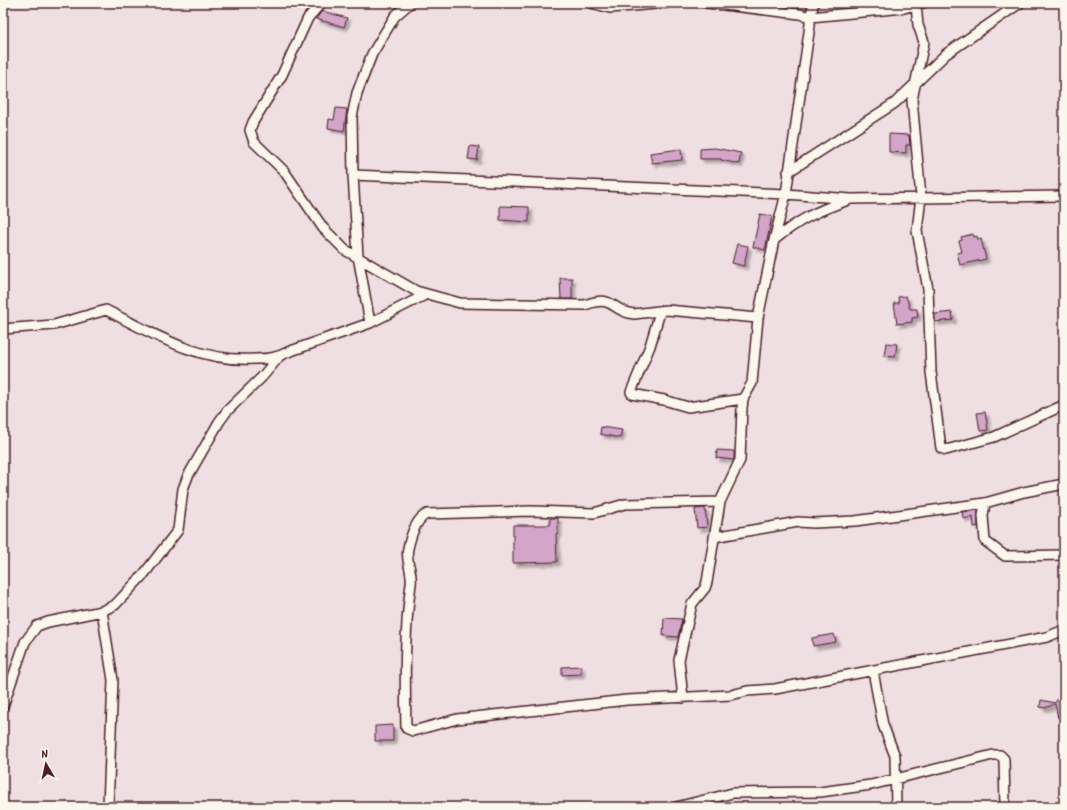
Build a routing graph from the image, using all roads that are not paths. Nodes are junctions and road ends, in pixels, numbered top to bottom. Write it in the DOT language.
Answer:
graph roads {
  1 [pos="321,3"];
  2 [pos="410,3"];
  3 [pos="591,3"];
  4 [pos="666,3"];
  5 [pos="707,3"];
  6 [pos="814,3"];
  7 [pos="1020,3"];
  8 [pos="919,4"];
  9 [pos="810,17"];
  10 [pos="916,83"];
  11 [pos="788,172"];
  12 [pos="353,175"];
  13 [pos="786,194"];
  14 [pos="1064,196"];
  15 [pos="921,197"];
  16 [pos="850,199"];
  17 [pos="774,240"];
  18 [pos="358,256"];
  19 [pos="427,294"];
  20 [pos="660,312"];
  21 [pos="758,318"];
  22 [pos="370,323"];
  23 [pos="3,329"];
  24 [pos="278,358"];
  25 [pos="743,399"];
  26 [pos="1064,405"];
  27 [pos="1064,484"];
  28 [pos="720,502"];
  29 [pos="985,502"];
  30 [pos="714,537"];
  31 [pos="1064,555"];
  32 [pos="102,611"];
  33 [pos="1064,630"];
  34 [pos="873,671"];
  35 [pos="683,698"];
  36 [pos="3,706"];
  37 [pos="896,779"];
  38 [pos="108,807"];
  39 [pos="676,807"];
  40 [pos="896,807"];
  41 [pos="1005,807"];
  1 -- 18 [label="street"];
  2 -- 12 [label="street"];
  3 -- 4 [label="street"];
  5 -- 9 [label="street"];
  6 -- 9 [label="street"];
  7 -- 10 [label="street"];
  8 -- 9 [label="street"];
  8 -- 10 [label="street"];
  9 -- 11 [label="street"];
  10 -- 11 [label="street"];
  10 -- 15 [label="street"];
  11 -- 13 [label="street"];
  12 -- 13 [label="street"];
  12 -- 18 [label="street"];
  13 -- 16 [label="street"];
  13 -- 17 [label="street"];
  14 -- 15 [label="street"];
  15 -- 16 [label="street"];
  15 -- 26 [label="street"];
  16 -- 17 [label="street"];
  17 -- 21 [label="street"];
  18 -- 19 [label="street"];
  18 -- 22 [label="street"];
  19 -- 20 [label="street"];
  19 -- 22 [label="street"];
  20 -- 21 [label="street"];
  20 -- 25 [label="street"];
  21 -- 25 [label="street"];
  22 -- 24 [label="street"];
  23 -- 24 [label="street"];
  24 -- 32 [label="street"];
  25 -- 28 [label="street"];
  27 -- 29 [label="street"];
  28 -- 30 [label="street"];
  28 -- 35 [label="street"];
  29 -- 30 [label="street"];
  29 -- 31 [label="street"];
  30 -- 35 [label="street"];
  32 -- 36 [label="street"];
  32 -- 38 [label="street"];
  33 -- 34 [label="street"];
  34 -- 35 [label="street"];
  34 -- 37 [label="street"];
  37 -- 39 [label="street"];
  37 -- 40 [label="street"];
  37 -- 41 [label="street"];
}
